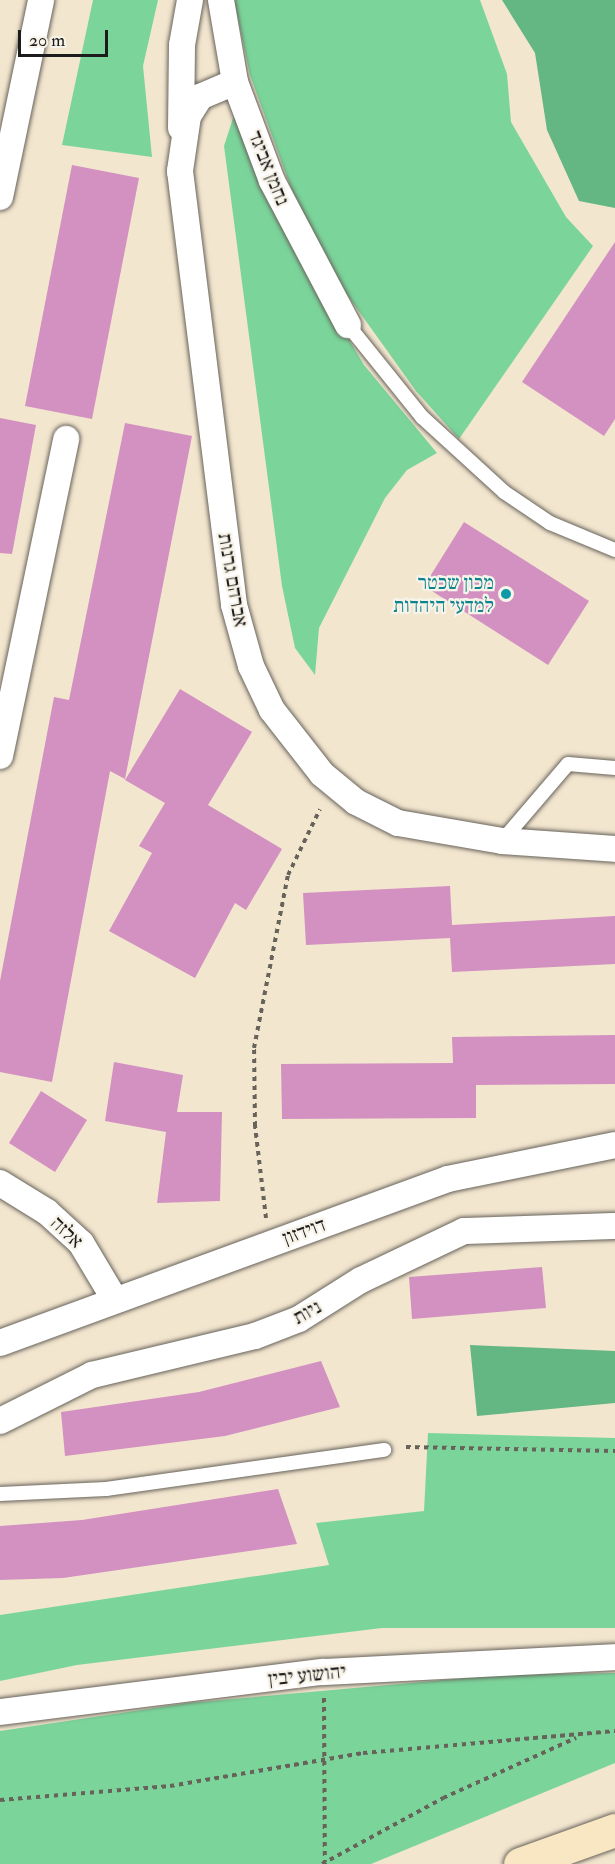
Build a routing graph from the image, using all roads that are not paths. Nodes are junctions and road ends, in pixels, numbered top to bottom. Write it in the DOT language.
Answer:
graph roads {
  1 [pos="41,0"];
  2 [pos="190,0"];
  3 [pos="221,0"];
  4 [pos="236,82"];
  5 [pos="180,171"];
  6 [pos="0,197"];
  7 [pos="348,326"];
  8 [pos="66,439"];
  9 [pos="615,550"];
  10 [pos="0,756"];
  11 [pos="615,768"];
  12 [pos="502,841"];
  13 [pos="615,849"];
  14 [pos="615,1145"];
  15 [pos="0,1183"];
  16 [pos="615,1226"];
  17 [pos="115,1300"];
  18 [pos="0,1343"];
  19 [pos="0,1421"];
  20 [pos="384,1450"];
  21 [pos="0,1494"];
  22 [pos="615,1657"];
  23 [pos="0,1712"];
  24 [pos="615,1830"];
  25 [pos="520,1864"];
  1 -- 6 [label="street"];
  2 -- 5 [label="street"];
  3 -- 4 [label="street, נחמן אביגד"];
  4 -- 5 [label="street, אברהם גרנות"];
  4 -- 7 [label="street, נחמן אביגד"];
  5 -- 12 [label="street, אברהם גרנות"];
  7 -- 9 [label="lane"];
  8 -- 10 [label="street"];
  11 -- 12 [label="lane"];
  12 -- 13 [label="street, אברהם גרנות"];
  14 -- 17 [label="street, דוידזון"];
  15 -- 17 [label="street, אלזה"];
  16 -- 19 [label="street, ניות"];
  17 -- 18 [label="street, דוידזון"];
  20 -- 21 [label="lane"];
  22 -- 23 [label="street, יהושוע יבין"];
  24 -- 25 [label="main road"];
}
